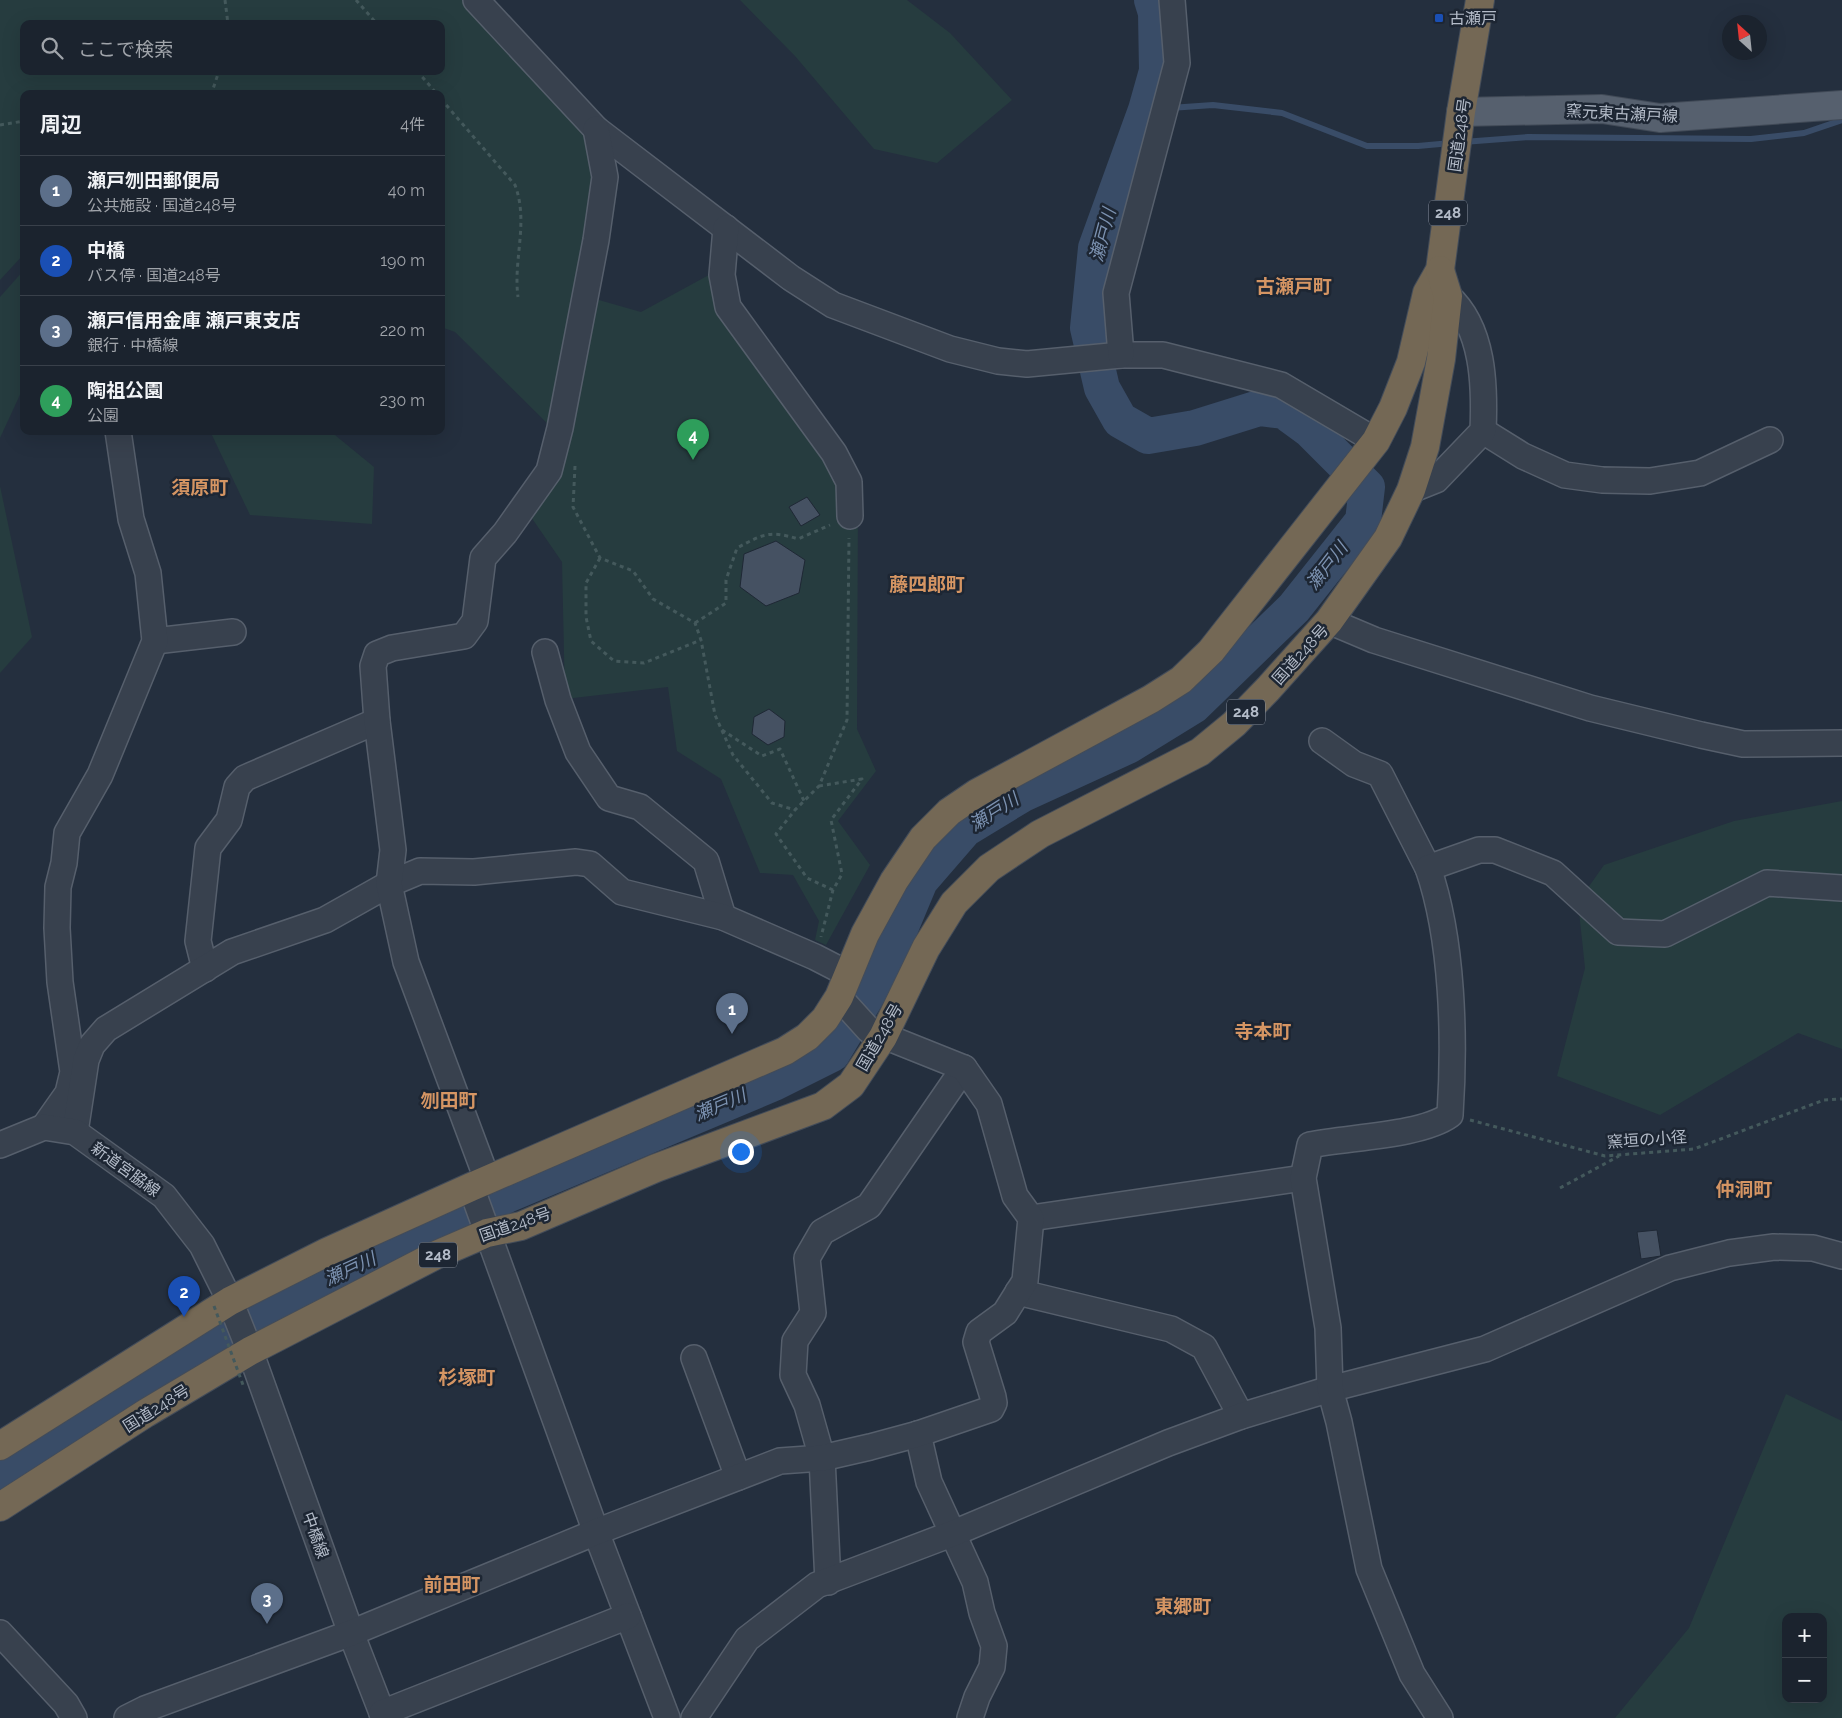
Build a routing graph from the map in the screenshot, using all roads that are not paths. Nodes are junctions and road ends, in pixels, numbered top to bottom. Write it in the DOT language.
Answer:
graph roads {
  1 [pos="476,0"];
  2 [pos="1172,0"];
  3 [pos="1480,0"];
  4 [pos="1842,105"];
  5 [pos="1460,121"];
  6 [pos="596,129"];
  7 [pos="726,228"];
  8 [pos="1440,270"];
  9 [pos="1448,296"];
  10 [pos="1117,355"];
  11 [pos="1483,431"];
  12 [pos="119,435"];
  13 [pos="1770,440"];
  14 [pos="1370,448"];
  15 [pos="1411,490"];
  16 [pos="850,516"];
  17 [pos="1329,620"];
  18 [pos="233,632"];
  19 [pos="155,641"];
  20 [pos="545,652"];
  21 [pos="377,722"];
  22 [pos="1322,741"];
  23 [pos="1842,742"];
  24 [pos="1428,868"];
  25 [pos="389,884"];
  26 [pos="1842,888"];
  27 [pos="723,917"];
  28 [pos="205,969"];
  29 [pos="844,991"];
  30 [pos="876,1033"];
  31 [pos="964,1068"];
  32 [pos="44,1127"];
  33 [pos="74,1132"];
  34 [pos="0,1145"];
  35 [pos="1303,1178"];
  36 [pos="477,1187"];
  37 [pos="1031,1218"];
  38 [pos="485,1228"];
  39 [pos="1842,1256"];
  40 [pos="1018,1292"];
  41 [pos="226,1306"];
  42 [pos="248,1346"];
  43 [pos="694,1358"];
  44 [pos="1330,1389"];
  45 [pos="1241,1416"];
  46 [pos="918,1434"];
  47 [pos="0,1446"];
  48 [pos="822,1458"];
  49 [pos="738,1477"];
  50 [pos="0,1507"];
  51 [pos="596,1532"];
  52 [pos="954,1533"];
  53 [pos="828,1582"];
  54 [pos="628,1616"];
  55 [pos="0,1633"];
  56 [pos="351,1633"];
  57 [pos="383,1715"];
  58 [pos="74,1718"];
  59 [pos="127,1718"];
  60 [pos="667,1718"];
  61 [pos="694,1718"];
  62 [pos="970,1718"];
  63 [pos="1440,1718"];
  1 -- 6 [label="street"];
  2 -- 10 [label="street"];
  3 -- 5 [label="highway, 国道248号 / 248"];
  4 -- 5 [label="main road, 窯元東古瀬戸線"];
  5 -- 8 [label="highway, 国道248号 / 248"];
  6 -- 7 [label="street"];
  6 -- 21 [label="street"];
  7 -- 10 [label="street"];
  7 -- 16 [label="street"];
  8 -- 9 [label="highway, 国道248号 / 248"];
  8 -- 14 [label="highway, 国道248号 / 248"];
  9 -- 11 [label="street"];
  9 -- 15 [label="highway, 国道248号 / 248"];
  10 -- 14 [label="street"];
  11 -- 13 [label="street"];
  11 -- 15 [label="street"];
  12 -- 19 [label="street"];
  14 -- 29 [label="highway, 国道248号 / 248"];
  15 -- 17 [label="highway, 国道248号 / 248"];
  17 -- 23 [label="street"];
  17 -- 30 [label="highway, 国道248号 / 248"];
  18 -- 19 [label="street"];
  19 -- 32 [label="street"];
  20 -- 27 [label="street"];
  21 -- 25 [label="street"];
  21 -- 28 [label="street"];
  22 -- 24 [label="street"];
  24 -- 26 [label="street"];
  24 -- 35 [label="street"];
  25 -- 27 [label="street"];
  25 -- 28 [label="street"];
  25 -- 36 [label="street"];
  27 -- 29 [label="street"];
  28 -- 33 [label="street"];
  29 -- 30 [label="street"];
  29 -- 36 [label="highway, 国道248号 / 248"];
  30 -- 31 [label="street"];
  30 -- 38 [label="highway, 国道248号 / 248"];
  31 -- 37 [label="street"];
  31 -- 48 [label="street"];
  32 -- 33 [label="street, 新道宮脇線"];
  32 -- 34 [label="street"];
  33 -- 41 [label="street, 新道宮脇線"];
  35 -- 37 [label="street"];
  35 -- 44 [label="street"];
  36 -- 38 [label="street"];
  36 -- 41 [label="highway, 国道248号 / 248"];
  37 -- 40 [label="street"];
  38 -- 42 [label="highway, 国道248号 / 248"];
  38 -- 51 [label="street"];
  39 -- 44 [label="street"];
  40 -- 45 [label="street"];
  40 -- 46 [label="street"];
  41 -- 42 [label="street, 新道宮脇線"];
  41 -- 47 [label="highway, 国道248号 / 248"];
  42 -- 50 [label="highway, 国道248号 / 248"];
  42 -- 56 [label="street, 中橋線"];
  43 -- 49 [label="street"];
  44 -- 45 [label="street"];
  44 -- 63 [label="street"];
  45 -- 52 [label="street"];
  46 -- 48 [label="street"];
  46 -- 52 [label="street"];
  48 -- 49 [label="street"];
  48 -- 53 [label="street"];
  49 -- 51 [label="street"];
  51 -- 54 [label="street"];
  51 -- 56 [label="street"];
  52 -- 53 [label="street"];
  52 -- 62 [label="street"];
  53 -- 61 [label="street"];
  54 -- 57 [label="street"];
  54 -- 60 [label="street"];
  55 -- 58 [label="street"];
  56 -- 57 [label="street, 中橋線"];
  56 -- 59 [label="street"];
}
